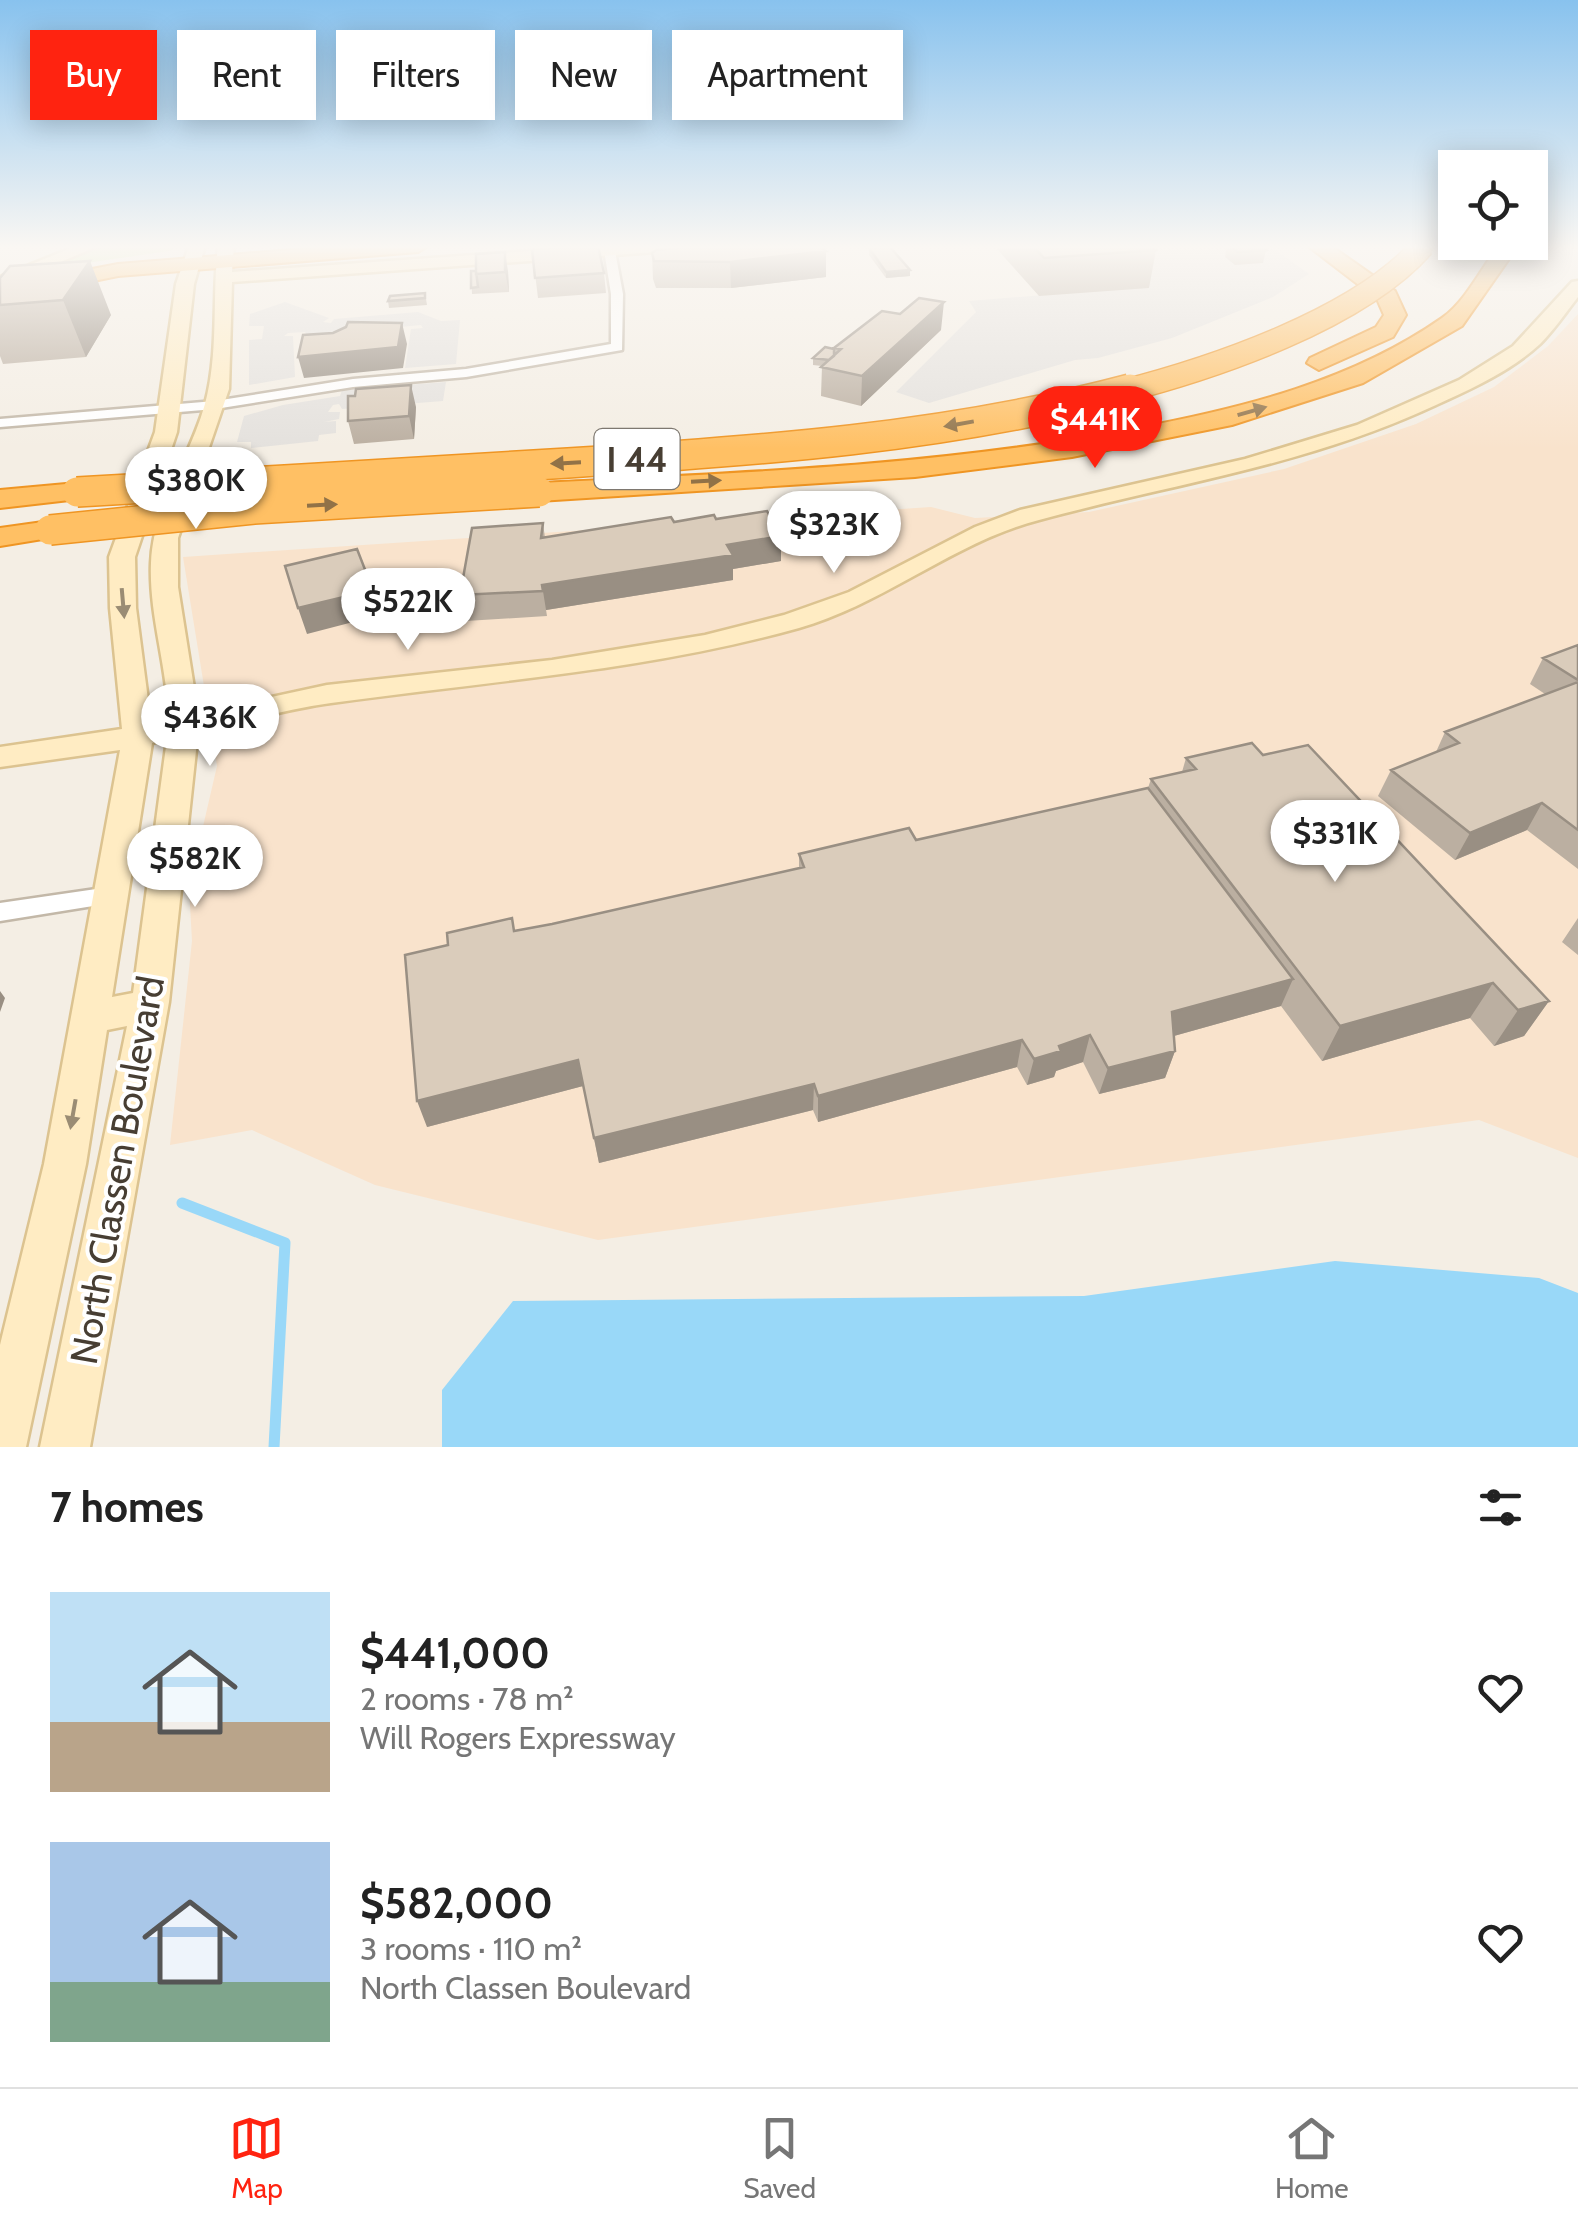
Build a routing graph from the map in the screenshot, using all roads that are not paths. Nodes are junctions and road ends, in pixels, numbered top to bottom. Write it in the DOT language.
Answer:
graph roads {
  1 [pos="184,314"];
  2 [pos="224,314"];
  3 [pos="617,314"];
  4 [pos="1298,314"];
  5 [pos="1332,314"];
  6 [pos="1394,314"];
  7 [pos="1460,314"];
  8 [pos="1555,314"];
  9 [pos="1190,370"];
  10 [pos="215,404"];
  11 [pos="170,409"];
  12 [pos="0,423"];
  13 [pos="845,473"];
  14 [pos="0,499"];
  15 [pos="0,536"];
  16 [pos="184,726"];
  17 [pos="138,736"];
  18 [pos="0,756"];
  19 [pos="110,896"];
  20 [pos="0,912"];
  21 [pos="149,1005"];
  22 [pos="90,1018"];
  23 [pos="0,1447"];
  24 [pos="65,1447"];
  1 -- 11 [label="main road, North Classen Boulevard"];
  2 -- 10 [label="main road, North Classen Boulevard"];
  3 -- 10 [label="street"];
  4 -- 9 [label="highway, bridge"];
  5 -- 9 [label="highway, I 44, bridge"];
  6 -- 13 [label="highway"];
  13 -- 7 [label="highway, I 44, one-way"];
  8 -- 16 [label="main road"];
  9 -- 14 [label="highway, I 44, one-way, bridge"];
  10 -- 11 [label="street"];
  10 -- 16 [label="main road, North Classen Boulevard"];
  11 -- 12 [label="street"];
  11 -- 17 [label="main road, North Classen Boulevard, one-way"];
  15 -- 13 [label="highway, I 44, one-way, bridge"];
  16 -- 17 [label="main road"];
  16 -- 21 [label="main road, North Classen Boulevard"];
  17 -- 18 [label="main road"];
  17 -- 19 [label="main road, North Classen Boulevard"];
  19 -- 20 [label="street"];
  19 -- 22 [label="main road, North Classen Boulevard"];
  21 -- 22 [label="main road"];
  21 -- 24 [label="main road, North Classen Boulevard"];
  22 -- 23 [label="main road, North Classen Boulevard, one-way"];
}
